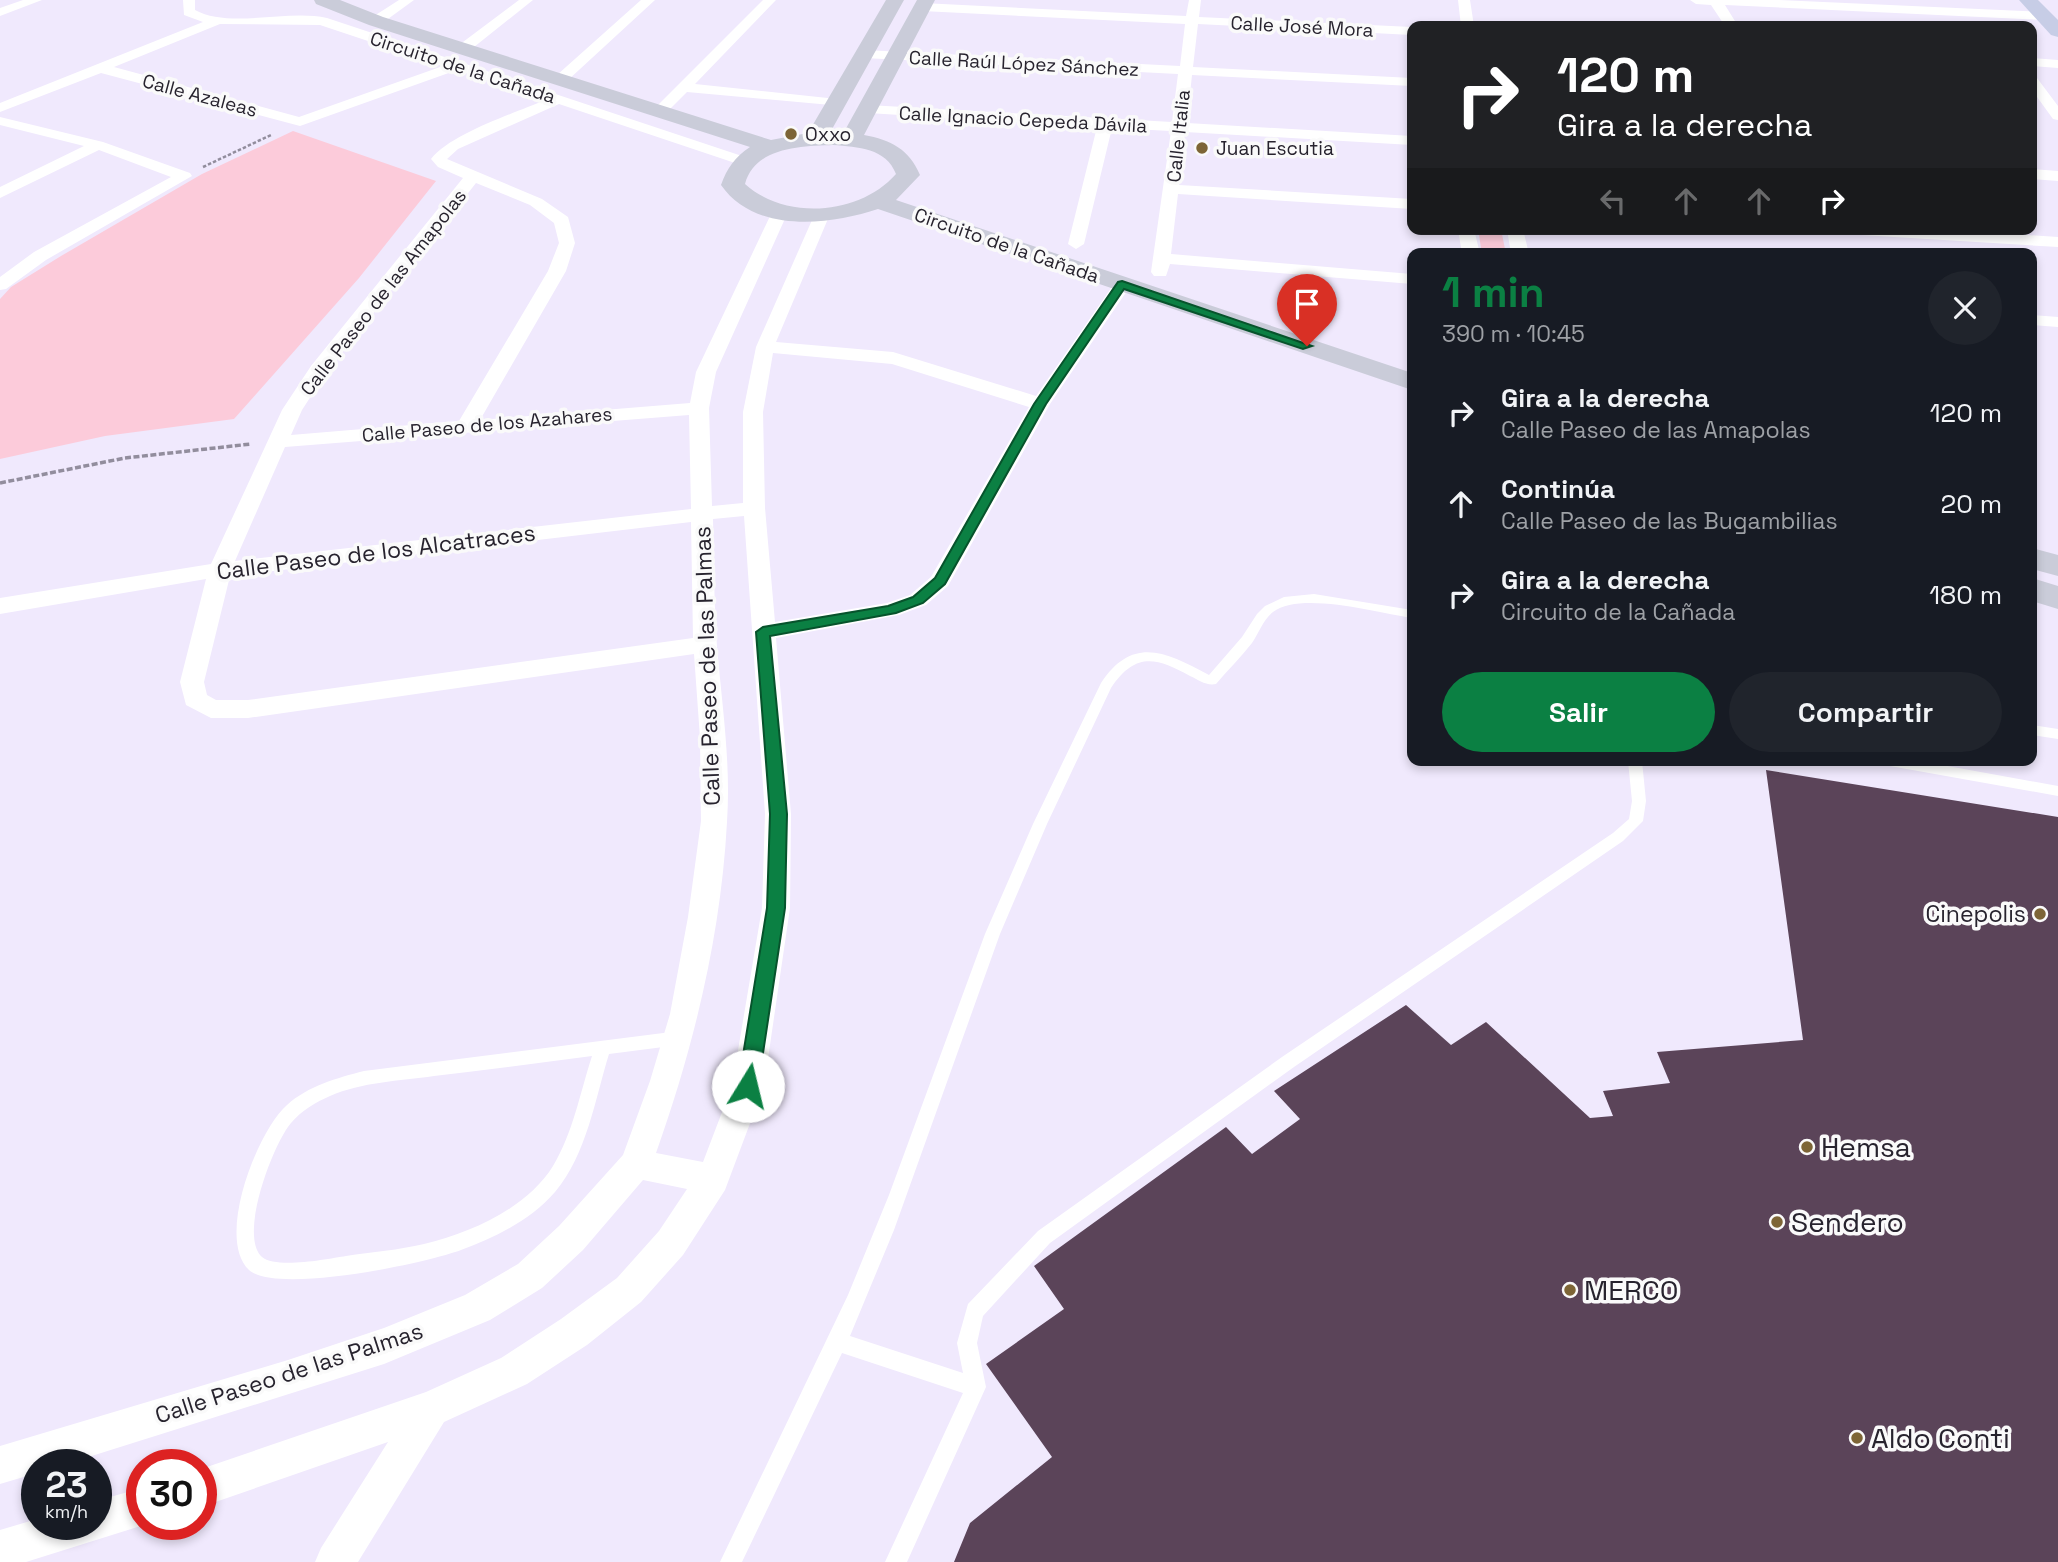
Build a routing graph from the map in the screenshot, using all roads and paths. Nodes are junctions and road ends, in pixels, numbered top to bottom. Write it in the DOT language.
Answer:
graph roads {
  1 [pos="36,0"];
  2 [pos="189,0"];
  3 [pos="323,0"];
  4 [pos="408,0"];
  5 [pos="527,0"];
  6 [pos="649,0"];
  7 [pos="770,0"];
  8 [pos="895,0"];
  9 [pos="1195,0"];
  10 [pos="1464,0"];
  11 [pos="1696,0"];
  12 [pos="1715,0"];
  13 [pos="1963,0"];
  14 [pos="2028,0"];
  15 [pos="924,4"];
  16 [pos="4,10"];
  17 [pos="1975,13"];
  18 [pos="2044,16"];
  19 [pos="193,17"];
  20 [pos="217,21"];
  21 [pos="376,21"];
  22 [pos="1192,21"];
  23 [pos="1467,21"];
  24 [pos="1728,21"];
  25 [pos="1982,21"];
  26 [pos="0,27"];
  27 [pos="1407,31"];
  28 [pos="2058,31"];
  29 [pos="864,54"];
  30 [pos="895,56"];
  31 [pos="461,57"];
  32 [pos="2037,62"];
  33 [pos="2058,64"];
  34 [pos="100,68"];
  35 [pos="1185,71"];
  36 [pos="562,78"];
  37 [pos="1407,82"];
  38 [pos="685,87"];
  39 [pos="2037,88"];
  40 [pos="0,93"];
  41 [pos="559,99"];
  42 [pos="837,103"];
  43 [pos="0,108"];
  44 [pos="868,109"];
  45 [pos="660,111"];
  46 [pos="2037,112"];
  47 [pos="2057,114"];
  48 [pos="0,121"];
  49 [pos="300,122"];
  50 [pos="1105,124"];
  51 [pos="1179,128"];
  52 [pos="816,138"];
  53 [pos="851,139"];
  54 [pos="1407,141"];
  55 [pos="98,145"];
  56 [pos="772,147"];
  57 [pos="743,161"];
  58 [pos="2037,174"];
  59 [pos="184,176"];
  60 [pos="2058,176"];
  61 [pos="472,177"];
  62 [pos="1172,189"];
  63 [pos="0,193"];
  64 [pos="890,195"];
  65 [pos="1407,204"];
  66 [pos="780,212"];
  67 [pos="822,214"];
  68 [pos="1911,235"];
  69 [pos="2058,242"];
  70 [pos="1076,244"];
  71 [pos="1161,265"];
  72 [pos="4,279"];
  73 [pos="1407,279"];
  74 [pos="1122,285"];
  75 [pos="1227,294"];
  76 [pos="2037,320"];
  77 [pos="2058,322"];
  78 [pos="765,347"];
  79 [pos="1407,380"];
  80 [pos="1040,404"];
  81 [pos="699,408"];
  82 [pos="467,425"];
  83 [pos="276,442"];
  84 [pos="0,483"];
  85 [pos="754,508"];
  86 [pos="700,514"];
  87 [pos="2058,566"];
  88 [pos="220,570"];
  89 [pos="2037,584"];
  90 [pos="0,606"];
  91 [pos="1407,613"];
  92 [pos="763,632"];
  93 [pos="705,644"];
  94 [pos="2037,731"];
  95 [pos="2058,734"];
  96 [pos="1636,766"];
  97 [pos="1917,766"];
  98 [pos="2058,791"];
  99 [pos="678,1038"];
  100 [pos="603,1046"];
  101 [pos="636,1164"];
  102 [pos="713,1179"];
  103 [pos="838,1342"];
  104 [pos="976,1387"];
  105 [pos="432,1409"];
  106 [pos="0,1465"];
  107 [pos="217,1483"];
  108 [pos="33,1540"];
  109 [pos="0,1550"];
  110 [pos="335,1562"];
  111 [pos="731,1562"];
  112 [pos="896,1562"];
  1 -- 16 [label="street"];
  2 -- 19 [label="street"];
  3 -- 21 [label="street, Circuito de la Cañada"];
  4 -- 21 [label="street"];
  5 -- 31 [label="street"];
  6 -- 36 [label="street"];
  7 -- 38 [label="street"];
  8 -- 29 [label="street"];
  9 -- 22 [label="street, Calle Italia"];
  10 -- 23 [label="street"];
  11 -- 12 [label="street"];
  12 -- 17 [label="street"];
  12 -- 24 [label="street"];
  13 -- 17 [label="street"];
  14 -- 18 [label="main road"];
  15 -- 22 [label="street, Calle José Mora"];
  15 -- 30 [label="street"];
  16 -- 26 [label="street"];
  17 -- 18 [label="street"];
  17 -- 25 [label="street"];
  18 -- 28 [label="main road"];
  19 -- 20 [label="street, Circuito de la Cañada"];
  19 -- 40 [label="street"];
  20 -- 31 [label="street, Circuito de la Cañada"];
  20 -- 34 [label="street"];
  21 -- 31 [label="street, Circuito de la Cañada"];
  22 -- 27 [label="street, Calle José Mora"];
  22 -- 35 [label="street, Calle Italia"];
  29 -- 30 [label="street, Calle Raúl López Sánchez"];
  29 -- 42 [label="street"];
  30 -- 35 [label="street, Calle Raúl López Sánchez"];
  30 -- 44 [label="street"];
  31 -- 36 [label="street, Circuito de la Cañada"];
  31 -- 41 [label="street, Circuito de la Cañada"];
  31 -- 49 [label="street"];
  32 -- 33 [label="street"];
  34 -- 43 [label="street"];
  34 -- 49 [label="street, Calle Azaleas"];
  35 -- 37 [label="street, Calle Raúl López Sánchez"];
  35 -- 51 [label="street, Calle Italia"];
  36 -- 45 [label="street, Circuito de la Cañada"];
  38 -- 42 [label="street"];
  38 -- 45 [label="street"];
  39 -- 47 [label="street"];
  41 -- 57 [label="street, Circuito de la Cañada"];
  41 -- 61 [label="street"];
  42 -- 52 [label="street"];
  44 -- 50 [label="street, Calle Ignacio Cepeda Dávila"];
  44 -- 53 [label="street"];
  45 -- 56 [label="street, Circuito de la Cañada"];
  46 -- 47 [label="street"];
  48 -- 55 [label="street"];
  49 -- 59 [label="path"];
  50 -- 51 [label="street, Calle Ignacio Cepeda Dávila"];
  50 -- 70 [label="street"];
  51 -- 54 [label="street, Calle Ignacio Cepeda Dávila"];
  51 -- 62 [label="street, Calle Italia"];
  52 -- 53 [label="street"];
  52 -- 56 [label="street"];
  53 -- 64 [label="street"];
  55 -- 59 [label="street"];
  55 -- 63 [label="street"];
  56 -- 57 [label="street"];
  57 -- 66 [label="street"];
  58 -- 60 [label="street"];
  59 -- 72 [label="street"];
  61 -- 82 [label="street"];
  61 -- 83 [label="street, Calle Paseo de las Amapolas"];
  62 -- 65 [label="street"];
  62 -- 71 [label="street, Calle Italia"];
  64 -- 67 [label="street"];
  64 -- 70 [label="street, Circuito de la Cañada"];
  64 -- 74 [label="street, Circuito de la Cañada"];
  66 -- 67 [label="street"];
  66 -- 81 [label="street, Calle Paseo de las Palmas"];
  67 -- 78 [label="street"];
  68 -- 69 [label="street"];
  70 -- 71 [label="street, Circuito de la Cañada"];
  71 -- 73 [label="street"];
  71 -- 75 [label="street, Circuito de la Cañada"];
  74 -- 79 [label="street, Circuito de la Cañada"];
  74 -- 80 [label="street"];
  76 -- 77 [label="street"];
  78 -- 80 [label="street"];
  78 -- 85 [label="street"];
  80 -- 92 [label="street"];
  81 -- 82 [label="street, Calle Paseo de los Azahares"];
  81 -- 86 [label="street, Calle Paseo de las Palmas"];
  82 -- 83 [label="street, Calle Paseo de los Azahares"];
  83 -- 84 [label="path"];
  83 -- 88 [label="street, Calle Paseo de las Amapolas"];
  85 -- 86 [label="street, Calle Paseo de los Alcatraces"];
  85 -- 92 [label="street"];
  86 -- 88 [label="street, Calle Paseo de los Alcatraces"];
  86 -- 93 [label="street, Calle Paseo de las Palmas"];
  87 -- 89 [label="street"];
  88 -- 90 [label="street, Calle Paseo de los Alcatraces"];
  88 -- 93 [label="street, Calle Paseo de las Amapolas"];
  91 -- 103 [label="lane"];
  92 -- 102 [label="street"];
  93 -- 99 [label="street, Calle Paseo de las Palmas"];
  94 -- 95 [label="lane"];
  96 -- 104 [label="lane"];
  97 -- 98 [label="lane"];
  99 -- 100 [label="lane"];
  99 -- 101 [label="street, Calle Paseo de las Palmas"];
  100 -- 100 [label="lane"];
  101 -- 102 [label="street"];
  101 -- 106 [label="street, Calle Paseo de las Palmas"];
  102 -- 105 [label="street"];
  103 -- 104 [label="lane"];
  103 -- 111 [label="lane"];
  104 -- 112 [label="lane"];
  105 -- 107 [label="street"];
  105 -- 110 [label="street"];
  108 -- 109 [label="street"];
}
